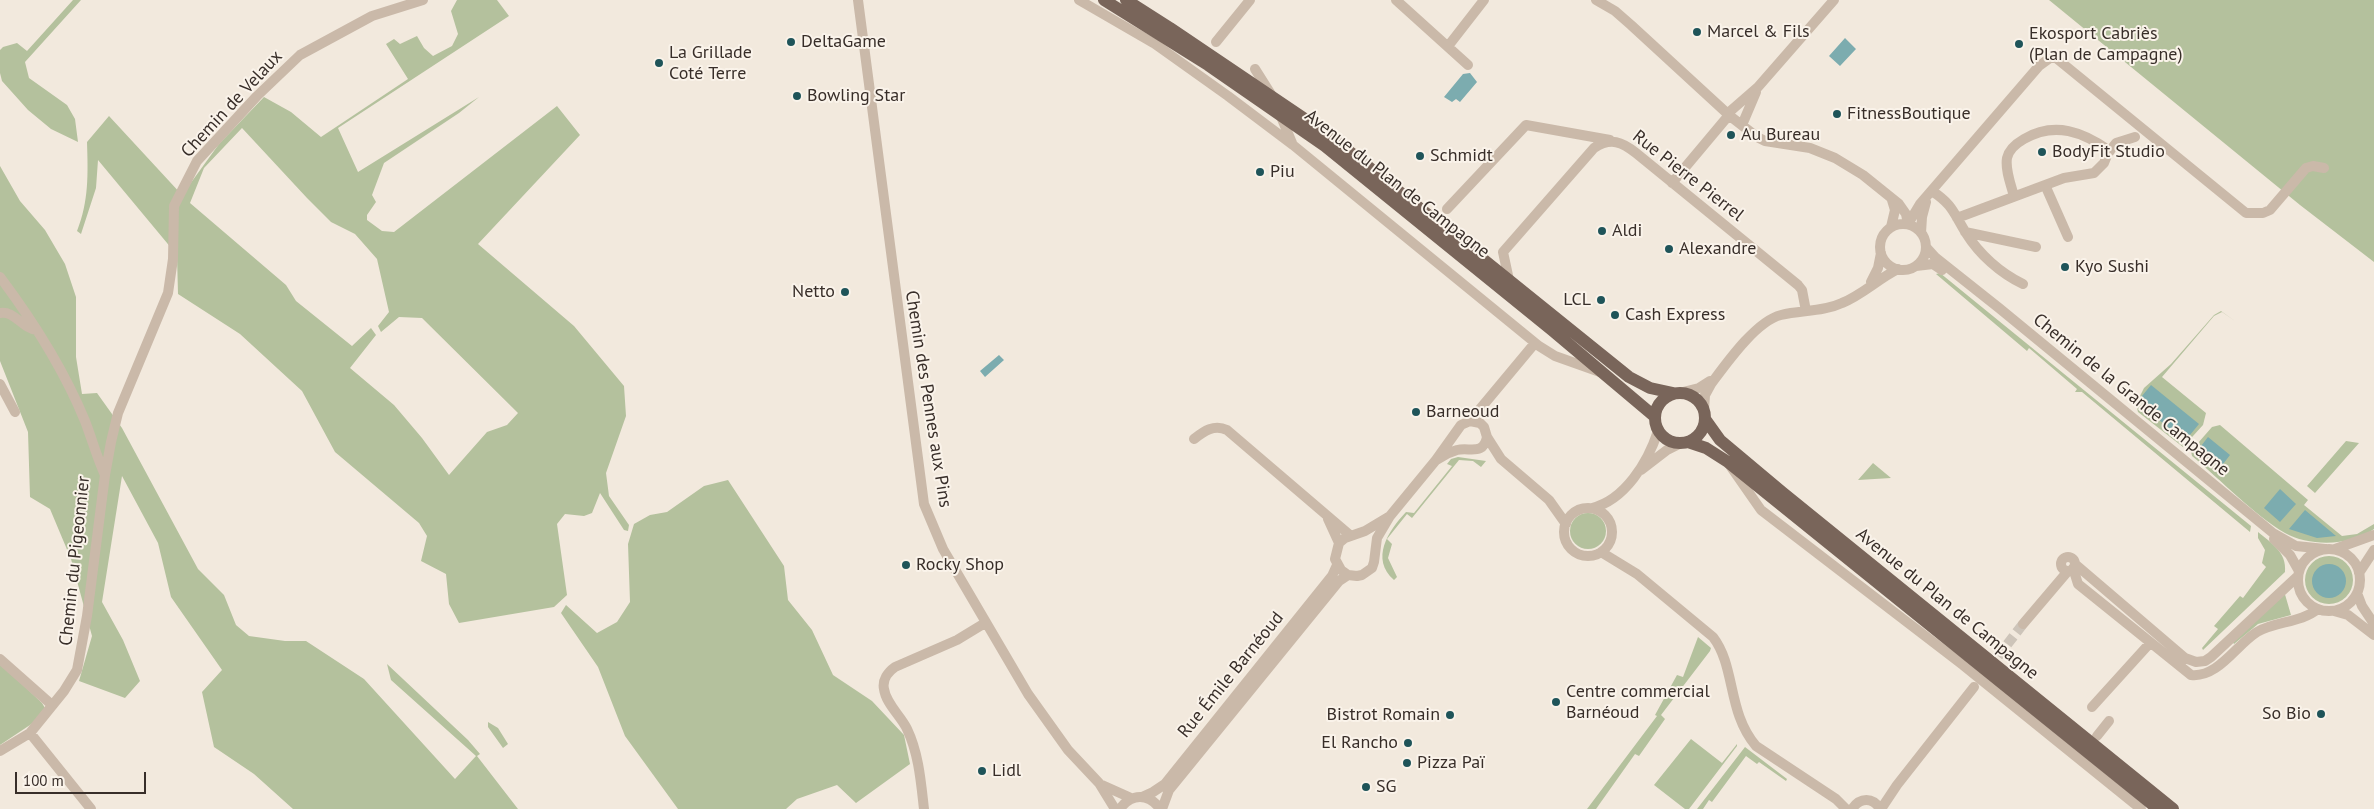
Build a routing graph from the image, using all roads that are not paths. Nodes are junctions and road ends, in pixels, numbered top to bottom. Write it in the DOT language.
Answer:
graph roads {
  1 [pos="423,0"];
  2 [pos="858,0"];
  3 [pos="1079,0"];
  4 [pos="1104,0"];
  5 [pos="1126,0"];
  6 [pos="1250,0"];
  7 [pos="1396,0"];
  8 [pos="1484,0"];
  9 [pos="1596,0"];
  10 [pos="1834,0"];
  11 [pos="1216,42"];
  12 [pos="1449,45"];
  13 [pos="1468,65"];
  14 [pos="1255,69"];
  15 [pos="1758,87"];
  16 [pos="1272,96"];
  17 [pos="1280,114"];
  18 [pos="1729,115"];
  19 [pos="1742,125"];
  20 [pos="2135,138"];
  21 [pos="1611,141"];
  22 [pos="1293,145"];
  23 [pos="2110,151"];
  24 [pos="2324,168"];
  25 [pos="1672,183"];
  26 [pos="2045,185"];
  27 [pos="1931,193"];
  28 [pos="2014,196"];
  29 [pos="1895,201"];
  30 [pos="1447,209"];
  31 [pos="1957,218"];
  32 [pos="1908,224"];
  33 [pos="1892,227"];
  34 [pos="1966,232"];
  35 [pos="1921,233"];
  36 [pos="2068,237"];
  37 [pos="1926,247"];
  38 [pos="2036,247"];
  39 [pos="1881,253"];
  40 [pos="1916,266"];
  41 [pos="1898,269"];
  42 [pos="0,277"];
  43 [pos="1509,280"];
  44 [pos="2023,284"];
  45 [pos="1865,288"];
  46 [pos="1806,311"];
  47 [pos="0,314"];
  48 [pos="37,330"];
  49 [pos="1535,342"];
  50 [pos="1720,371"];
  51 [pos="1606,374"];
  52 [pos="0,384"];
  53 [pos="1678,393"];
  54 [pos="15,412"];
  55 [pos="1705,415"];
  56 [pos="1654,416"];
  57 [pos="1470,421"];
  58 [pos="1458,429"];
  59 [pos="1658,431"];
  60 [pos="1487,437"];
  61 [pos="1194,439"];
  62 [pos="1684,442"];
  63 [pos="1464,450"];
  64 [pos="1477,450"];
  65 [pos="1436,460"];
  66 [pos="1501,460"];
  67 [pos="1728,462"];
  68 [pos="1636,474"];
  69 [pos="105,475"];
  70 [pos="1618,495"];
  71 [pos="1549,500"];
  72 [pos="1591,508"];
  73 [pos="1578,510"];
  74 [pos="1327,516"];
  75 [pos="1390,516"];
  76 [pos="1610,521"];
  77 [pos="1566,524"];
  78 [pos="1354,535"];
  79 [pos="2374,535"];
  80 [pos="1339,543"];
  81 [pos="1610,543"];
  82 [pos="2330,549"];
  83 [pos="1375,550"];
  84 [pos="2374,550"];
  85 [pos="1601,552"];
  86 [pos="1337,565"];
  87 [pos="1628,567"];
  88 [pos="2068,570"];
  89 [pos="2359,573"];
  90 [pos="2298,574"];
  91 [pos="1348,575"];
  92 [pos="2078,584"];
  93 [pos="2357,593"];
  94 [pos="2318,609"];
  95 [pos="2333,611"];
  96 [pos="985,623"];
  97 [pos="2023,624"];
  98 [pos="2374,624"];
  99 [pos="2374,635"];
  100 [pos="2150,643"];
  101 [pos="0,659"];
  102 [pos="1974,687"];
  103 [pos="52,705"];
  104 [pos="2092,707"];
  105 [pos="2109,721"];
  106 [pos="30,732"];
  107 [pos="2097,736"];
  108 [pos="0,752"];
  109 [pos="1099,783"];
  110 [pos="1897,785"];
  111 [pos="1137,798"];
  112 [pos="1836,799"];
  113 [pos="1870,800"];
  114 [pos="1854,806"];
  115 [pos="91,809"];
  116 [pos="924,809"];
  117 [pos="1115,809"];
  118 [pos="1120,809"];
  119 [pos="1161,809"];
  120 [pos="1846,809"];
  121 [pos="1881,809"];
  122 [pos="2140,809"];
  123 [pos="2158,809"];
  124 [pos="2173,809"];
  1 -- 69 [label="street, Chemin de Velaux"];
  2 -- 96 [label="street, Chemin des Pennes aux Pins"];
  3 -- 22 [label="street"];
  4 -- 17 [label="main road, Avenue du Plan de Campagne"];
  5 -- 16 [label="main road, Avenue du Plan de Campagne"];
  6 -- 11 [label="street"];
  7 -- 12 [label="street"];
  8 -- 12 [label="street"];
  9 -- 18 [label="street"];
  10 -- 15 [label="street"];
  12 -- 13 [label="street"];
  14 -- 16 [label="street"];
  15 -- 18 [label="street"];
  15 -- 19 [label="street"];
  16 -- 43 [label="main road, Avenue du Plan de Campagne"];
  17 -- 22 [label="street"];
  17 -- 51 [label="main road, Avenue du Plan de Campagne"];
  18 -- 19 [label="street"];
  18 -- 25 [label="street"];
  19 -- 29 [label="street"];
  20 -- 23 [label="street"];
  21 -- 25 [label="street, Rue Pierre Pierrel"];
  21 -- 30 [label="street"];
  21 -- 43 [label="street, Rue Pierre Pierrel"];
  22 -- 49 [label="street"];
  23 -- 26 [label="street"];
  23 -- 28 [label="street"];
  24 -- 27 [label="street"];
  25 -- 46 [label="street, Rue Pierre Pierrel"];
  26 -- 28 [label="street"];
  26 -- 36 [label="street"];
  27 -- 29 [label="street"];
  27 -- 31 [label="street"];
  27 -- 32 [label="street"];
  27 -- 35 [label="street"];
  28 -- 31 [label="street"];
  29 -- 32 [label="street"];
  29 -- 33 [label="street"];
  31 -- 34 [label="street"];
  32 -- 33 [label="street"];
  32 -- 35 [label="street"];
  33 -- 39 [label="street"];
  34 -- 38 [label="street"];
  34 -- 44 [label="street"];
  35 -- 37 [label="street"];
  37 -- 40 [label="street"];
  37 -- 82 [label="street, Chemin de la Grande Campagne"];
  39 -- 41 [label="street"];
  39 -- 45 [label="street"];
  40 -- 41 [label="street"];
  40 -- 90 [label="street, Chemin de la Grande Campagne"];
  41 -- 45 [label="street"];
  42 -- 48 [label="street, Chemin du Pigeonnier"];
  43 -- 53 [label="main road, Avenue du Plan de Campagne"];
  45 -- 46 [label="street"];
  46 -- 50 [label="street"];
  47 -- 48 [label="street"];
  48 -- 69 [label="street, Chemin du Pigeonnier"];
  49 -- 51 [label="street"];
  49 -- 57 [label="street"];
  50 -- 53 [label="street"];
  50 -- 55 [label="street"];
  51 -- 56 [label="main road, Avenue du Plan de Campagne"];
  52 -- 54 [label="street"];
  53 -- 55 [label="main road"];
  53 -- 56 [label="main road"];
  55 -- 62 [label="main road"];
  55 -- 124 [label="main road, Avenue du Plan de Campagne"];
  56 -- 59 [label="main road"];
  57 -- 58 [label="street"];
  57 -- 60 [label="street"];
  58 -- 63 [label="street"];
  58 -- 65 [label="street, Rue Émile Barnéoud"];
  59 -- 62 [label="main road"];
  59 -- 68 [label="street"];
  60 -- 64 [label="street"];
  60 -- 66 [label="street"];
  61 -- 74 [label="street"];
  62 -- 67 [label="main road, Avenue du Plan de Campagne"];
  62 -- 68 [label="street"];
  63 -- 64 [label="street, Rue Émile Barnéoud"];
  63 -- 65 [label="street, Rue Émile Barnéoud"];
  64 -- 66 [label="street"];
  65 -- 75 [label="street, Rue Émile Barnéoud"];
  66 -- 71 [label="street"];
  67 -- 122 [label="street"];
  67 -- 123 [label="main road, Avenue du Plan de Campagne"];
  68 -- 70 [label="street"];
  69 -- 103 [label="street, Chemin du Pigeonnier"];
  70 -- 72 [label="street"];
  70 -- 76 [label="street"];
  71 -- 73 [label="street"];
  71 -- 77 [label="street"];
  72 -- 73 [label="street"];
  72 -- 76 [label="street"];
  73 -- 77 [label="street"];
  74 -- 78 [label="street"];
  74 -- 80 [label="street"];
  75 -- 78 [label="street, Rue Émile Barnéoud"];
  75 -- 83 [label="street, Rue Émile Barnéoud"];
  76 -- 81 [label="street"];
  77 -- 85 [label="street"];
  78 -- 80 [label="street, Rue Émile Barnéoud"];
  78 -- 83 [label="street"];
  79 -- 82 [label="street"];
  80 -- 86 [label="street, Rue Émile Barnéoud"];
  81 -- 85 [label="street"];
  81 -- 87 [label="street"];
  82 -- 89 [label="street"];
  82 -- 90 [label="street"];
  83 -- 91 [label="street, Rue Émile Barnéoud"];
  84 -- 89 [label="street"];
  85 -- 87 [label="street"];
  86 -- 91 [label="street"];
  86 -- 111 [label="street, Rue Émile Barnéoud"];
  87 -- 112 [label="street"];
  88 -- 90 [label="street"];
  88 -- 92 [label="street"];
  88 -- 92 [label="street"];
  88 -- 97 [label="street"];
  89 -- 93 [label="street"];
  90 -- 94 [label="street"];
  91 -- 119 [label="street, Rue Émile Barnéoud"];
  92 -- 100 [label="street"];
  93 -- 95 [label="street"];
  93 -- 98 [label="street"];
  94 -- 95 [label="street"];
  94 -- 100 [label="street"];
  95 -- 99 [label="street"];
  96 -- 109 [label="street, Chemin des Pennes aux Pins"];
  96 -- 116 [label="street"];
  100 -- 104 [label="street"];
  101 -- 103 [label="street"];
  102 -- 110 [label="street"];
  103 -- 106 [label="street, Chemin du Pigeonnier"];
  105 -- 107 [label="street"];
  106 -- 108 [label="street, Chemin du Pigeonnier"];
  106 -- 115 [label="street"];
  109 -- 111 [label="street, Chemin des Pennes aux Pins"];
  109 -- 117 [label="street, Chemin des Pennes aux Pins"];
  110 -- 113 [label="street"];
  110 -- 121 [label="street"];
  111 -- 118 [label="street, Rue Émile Barnéoud"];
  111 -- 119 [label="street, Chemin des Pennes aux Pins"];
  112 -- 114 [label="street"];
  112 -- 120 [label="street"];
  113 -- 114 [label="street"];
  113 -- 121 [label="street"];
}
